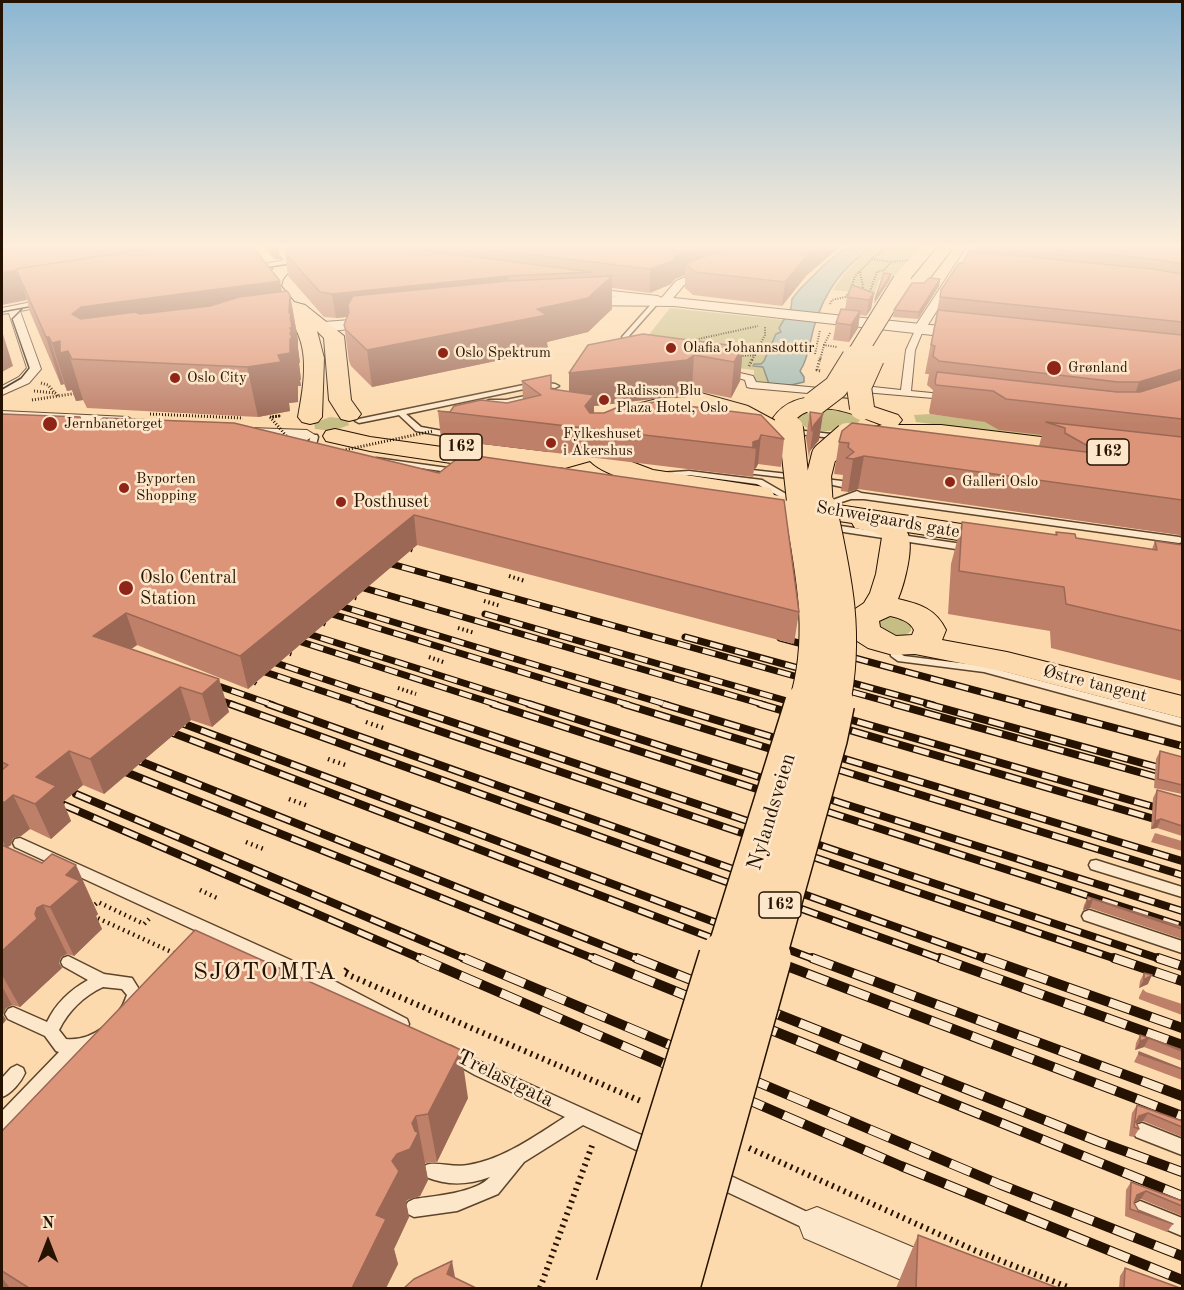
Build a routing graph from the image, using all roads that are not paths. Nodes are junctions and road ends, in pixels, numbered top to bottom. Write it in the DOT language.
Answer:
graph roads {
  1 [pos="39,304"];
  2 [pos="285,304"];
  3 [pos="659,304"];
  4 [pos="701,304"];
  5 [pos="894,304"];
  6 [pos="899,304"];
  7 [pos="938,304"];
  8 [pos="8,310"];
  9 [pos="394,320"];
  10 [pos="920,328"];
  11 [pos="305,330"];
  12 [pos="980,335"];
  13 [pos="630,358"];
  14 [pos="714,370"];
  15 [pos="566,381"];
  16 [pos="555,386"];
  17 [pos="2,391"];
  18 [pos="550,393"];
  19 [pos="906,393"];
  20 [pos="540,395"];
  21 [pos="467,399"];
  22 [pos="966,400"];
  23 [pos="696,404"];
  24 [pos="401,413"];
  25 [pos="2,415"];
  26 [pos="798,415"];
  27 [pos="731,417"];
  28 [pos="356,420"];
  29 [pos="618,423"];
  30 [pos="2,424"];
  31 [pos="239,425"];
  32 [pos="860,425"];
  33 [pos="134,427"];
  34 [pos="451,435"];
  35 [pos="314,439"];
  36 [pos="1105,452"];
  37 [pos="374,459"];
  38 [pos="794,460"];
  39 [pos="590,464"];
  40 [pos="755,471"];
  41 [pos="464,472"];
  42 [pos="845,494"];
  43 [pos="792,510"];
  44 [pos="883,510"];
  45 [pos="912,534"];
  46 [pos="1180,547"];
  47 [pos="978,549"];
  48 [pos="915,633"];
  49 [pos="1182,707"];
  50 [pos="1182,722"];
  51 [pos="20,843"];
  52 [pos="1096,865"];
  53 [pos="1182,892"];
  54 [pos="1089,916"];
  55 [pos="1182,946"];
  56 [pos="254,949"];
  57 [pos="238,958"];
  58 [pos="68,962"];
  59 [pos="102,980"];
  60 [pos="154,991"];
  61 [pos="135,997"];
  62 [pos="13,1014"];
  63 [pos="51,1031"];
  64 [pos="419,1035"];
  65 [pos="440,1047"];
  66 [pos="72,1048"];
  67 [pos="17,1073"];
  68 [pos="2,1089"];
  69 [pos="582,1116"];
  70 [pos="2,1122"];
  71 [pos="1142,1131"];
  72 [pos="1182,1147"];
  73 [pos="518,1156"];
  74 [pos="432,1171"];
  75 [pos="414,1208"];
  76 [pos="1140,1210"];
  77 [pos="817,1225"];
  78 [pos="1182,1227"];
  79 [pos="622,1288"];
  80 [pos="673,1288"];
  81 [pos="963,1288"];
  1 -- 8 [label="street"];
  2 -- 11 [label="main road"];
  3 -- 13 [label="lane"];
  4 -- 10 [label="street"];
  5 -- 26 [label="main road, bridge"];
  6 -- 32 [label="main road, bridge"];
  7 -- 10 [label="street"];
  8 -- 17 [label="street"];
  9 -- 11 [label="street"];
  10 -- 12 [label="street"];
  10 -- 19 [label="street"];
  11 -- 28 [label="main road"];
  11 -- 35 [label="main road"];
  14 -- 19 [label="street"];
  15 -- 16 [label="lane"];
  16 -- 18 [label="lane"];
  16 -- 21 [label="lane"];
  19 -- 22 [label="street"];
  20 -- 21 [label="lane"];
  21 -- 24 [label="lane"];
  23 -- 26 [label="main road, 162, bridge"];
  23 -- 27 [label="main road, 162, bridge"];
  23 -- 29 [label="main road, 162"];
  24 -- 28 [label="lane"];
  24 -- 34 [label="lane"];
  25 -- 33 [label="street"];
  26 -- 27 [label="main road, 162, bridge"];
  26 -- 32 [label="main road, 162"];
  26 -- 32 [label="main road, 162"];
  26 -- 38 [label="main road, Nylandsveien / 162, bridge"];
  27 -- 32 [label="lane"];
  27 -- 38 [label="main road, 162, bridge"];
  28 -- 35 [label="main road"];
  28 -- 35 [label="main road, 162"];
  28 -- 39 [label="main road, Schweigaards gate / 162"];
  30 -- 33 [label="lane"];
  31 -- 35 [label="street"];
  32 -- 36 [label="main road, 162"];
  32 -- 80 [label="main road, Nylandsveien / 162, bridge"];
  35 -- 39 [label="main road, Schweigaards gate / 162"];
  37 -- 41 [label="lane"];
  38 -- 79 [label="main road, Nylandsveien / 162, bridge"];
  39 -- 43 [label="main road, Schweigaards gate / 162"];
  39 -- 45 [label="main road, Schweigaards gate / 162"];
  40 -- 42 [label="lane"];
  42 -- 43 [label="main road, Schweigaards gate / 162"];
  42 -- 44 [label="main road, Schweigaards gate / 162"];
  42 -- 46 [label="lane"];
  43 -- 45 [label="lane"];
  44 -- 45 [label="main road, 162"];
  44 -- 46 [label="main road, Schweigaards gate / 162"];
  45 -- 46 [label="main road, Schweigaards gate / 162"];
  45 -- 47 [label="lane"];
  45 -- 48 [label="main road"];
  45 -- 48 [label="main road, Østre tangent"];
  48 -- 49 [label="main road, Østre tangent"];
  48 -- 50 [label="lane"];
  51 -- 56 [label="lane"];
  52 -- 53 [label="lane"];
  54 -- 55 [label="lane"];
  56 -- 57 [label="lane"];
  56 -- 64 [label="lane"];
  58 -- 59 [label="lane"];
  59 -- 61 [label="lane"];
  59 -- 63 [label="lane"];
  60 -- 61 [label="lane"];
  61 -- 66 [label="lane"];
  62 -- 63 [label="lane"];
  63 -- 66 [label="lane"];
  65 -- 69 [label="lane, Trelastgata"];
  66 -- 70 [label="lane"];
  67 -- 68 [label="lane"];
  69 -- 73 [label="lane"];
  69 -- 77 [label="lane, Trelastgata"];
  71 -- 72 [label="lane"];
  73 -- 74 [label="lane"];
  73 -- 75 [label="lane"];
  76 -- 78 [label="lane"];
  77 -- 81 [label="street, Trelastgata"];
}
